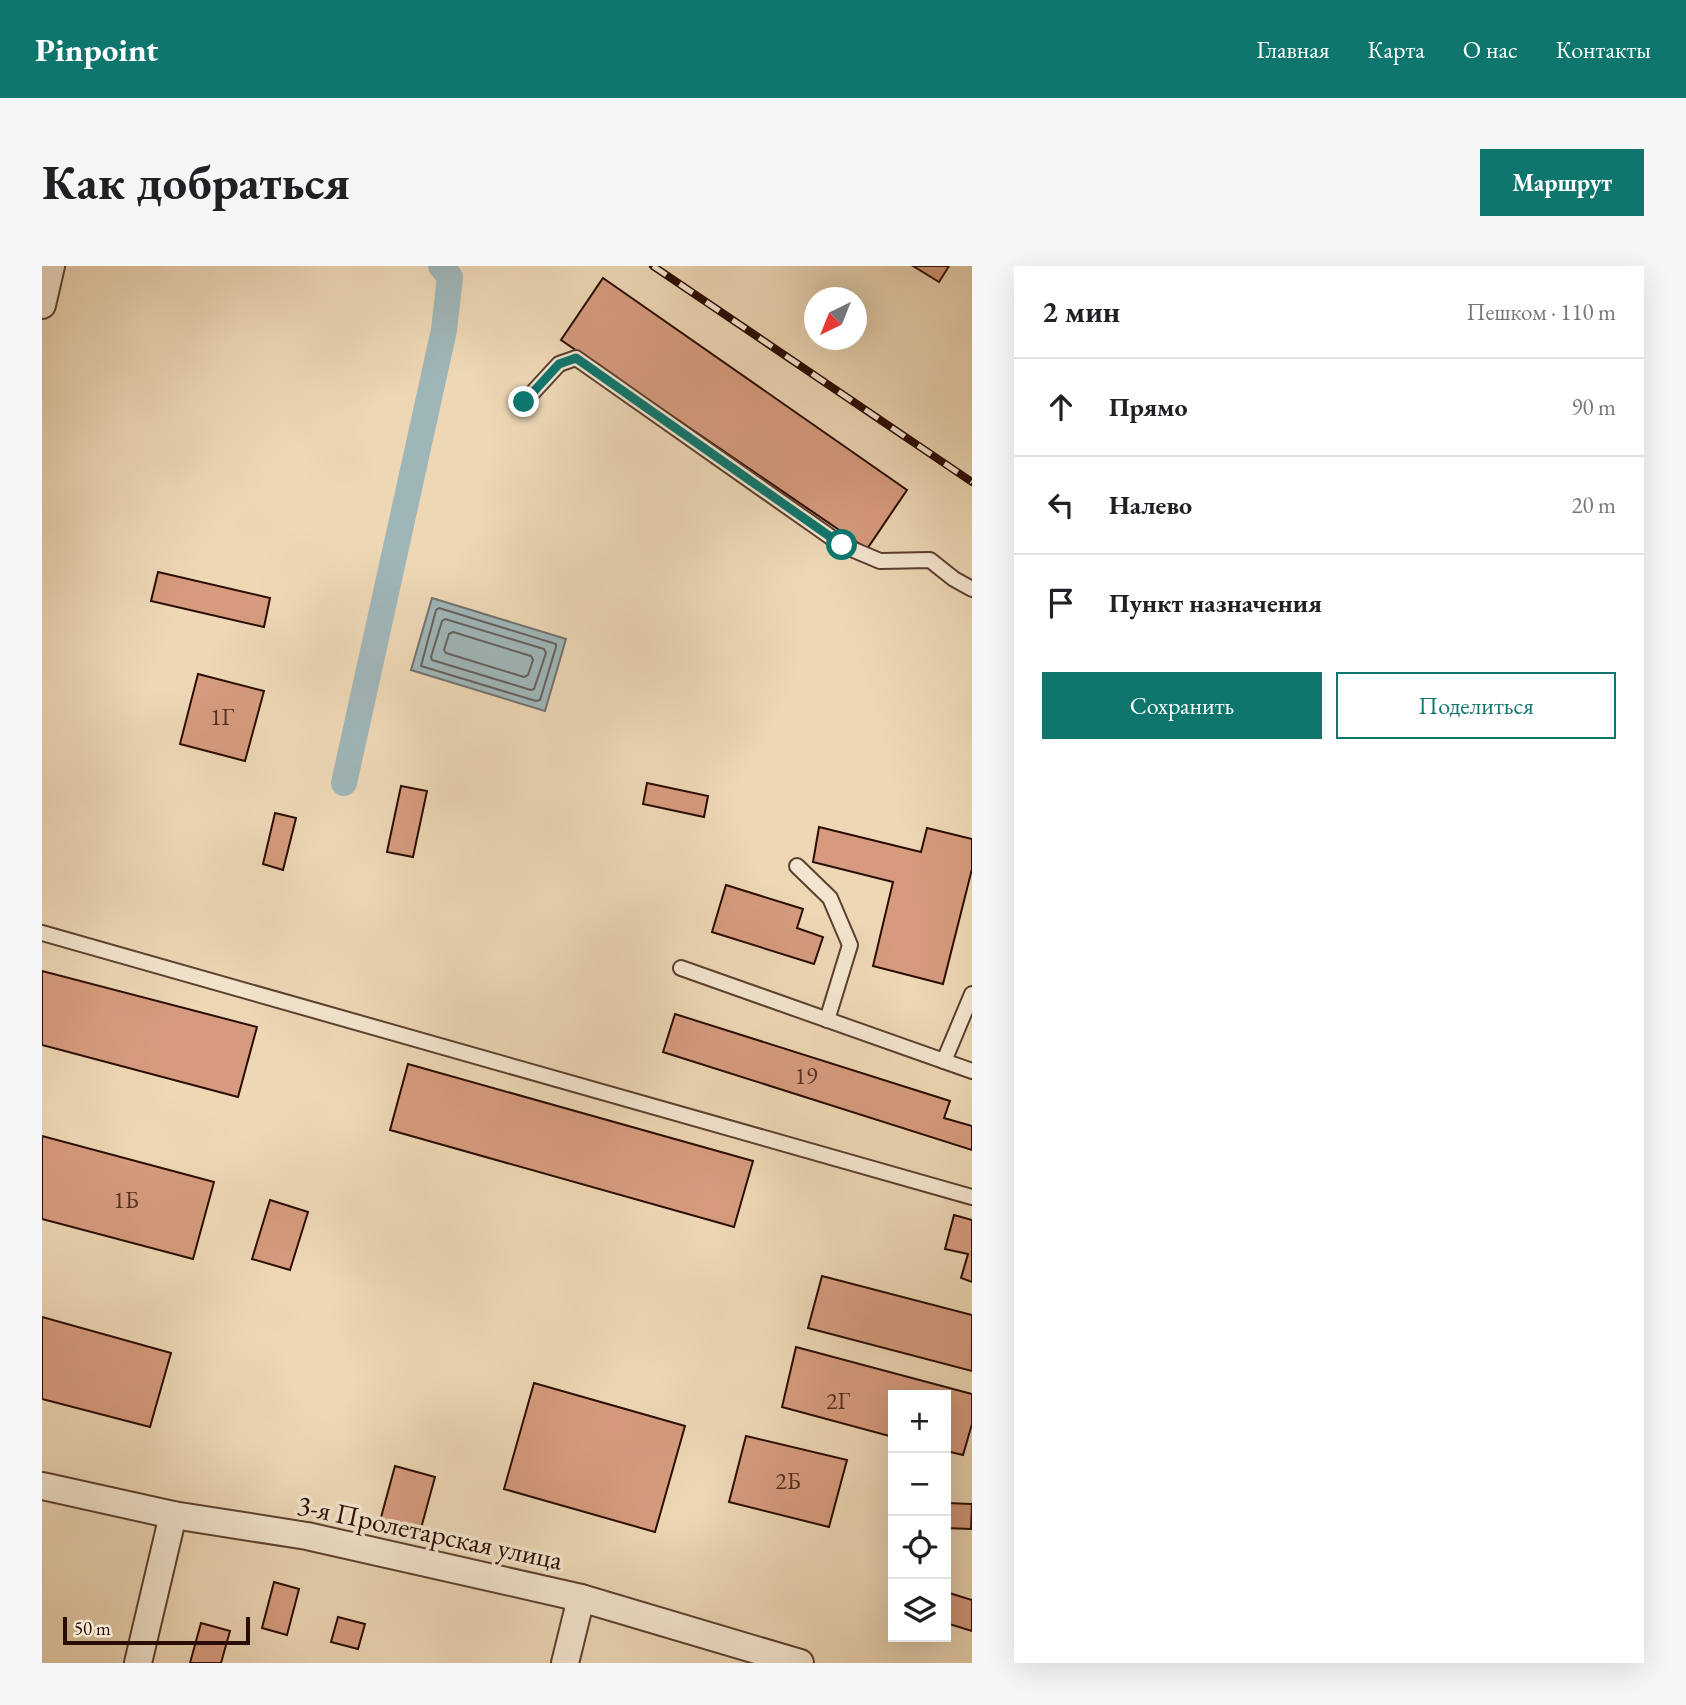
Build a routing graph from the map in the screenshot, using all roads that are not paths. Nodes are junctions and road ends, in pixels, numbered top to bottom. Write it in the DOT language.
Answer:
graph roads {
  1 [pos="51,266"];
  2 [pos="42,305"];
  3 [pos="524,402"];
  4 [pos="972,589"];
  5 [pos="797,866"];
  6 [pos="42,933"];
  7 [pos="681,968"];
  8 [pos="972,993"];
  9 [pos="827,1020"];
  10 [pos="944,1061"];
  11 [pos="972,1071"];
  12 [pos="972,1197"];
  13 [pos="42,1486"];
  14 [pos="173,1516"];
  15 [pos="581,1598"];
  16 [pos="138,1663"];
  17 [pos="565,1663"];
  18 [pos="800,1663"];
  1 -- 2 [label="street"];
  3 -- 4 [label="lane"];
  5 -- 9 [label="lane"];
  6 -- 12 [label="lane"];
  7 -- 9 [label="lane"];
  8 -- 10 [label="lane"];
  9 -- 10 [label="lane"];
  10 -- 11 [label="lane"];
  13 -- 14 [label="street, 3-я Пролетарская улица"];
  14 -- 15 [label="street, 3-я Пролетарская улица"];
  14 -- 16 [label="street"];
  15 -- 17 [label="street"];
  15 -- 18 [label="street, 3-я Пролетарская улица"];
}
